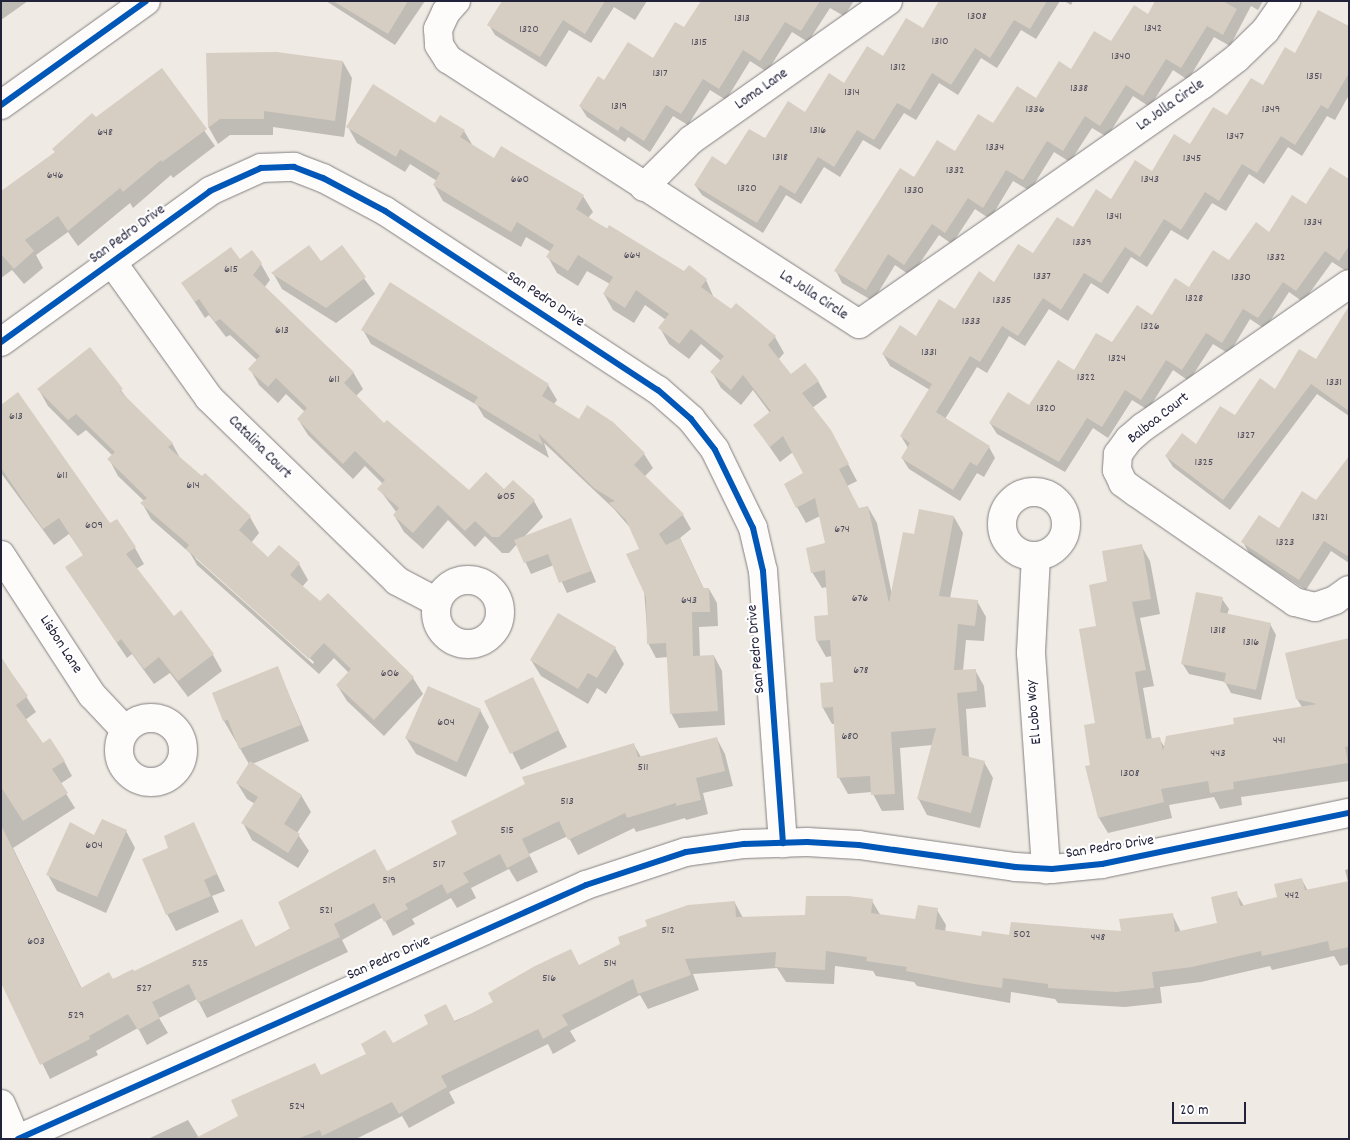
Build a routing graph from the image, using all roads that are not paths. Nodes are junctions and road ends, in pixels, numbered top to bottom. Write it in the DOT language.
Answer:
graph roads {
  1 [pos="146,1"];
  2 [pos="456,1"];
  3 [pos="888,1"];
  4 [pos="1286,1"];
  5 [pos="1,105"];
  6 [pos="644,187"];
  7 [pos="112,262"];
  8 [pos="1349,284"];
  9 [pos="1,342"];
  10 [pos="1,555"];
  11 [pos="1036,556"];
  12 [pos="1349,590"];
  13 [pos="437,602"];
  14 [pos="125,730"];
  15 [pos="1349,813"];
  16 [pos="783,843"];
  17 [pos="1046,869"];
  18 [pos="1,1104"];
  19 [pos="17,1139"];
  1 -- 5 [label="street"];
  2 -- 6 [label="street, La Jolla Circle"];
  3 -- 6 [label="street, Loma Lane"];
  4 -- 6 [label="street, La Jolla Circle"];
  7 -- 9 [label="street, San Pedro Drive"];
  7 -- 13 [label="street, Catalina Court"];
  7 -- 16 [label="street, San Pedro Drive"];
  8 -- 12 [label="street, Balboa Court"];
  10 -- 14 [label="street, Lisbon Lane"];
  11 -- 17 [label="street, El Lobo Way"];
  15 -- 17 [label="street, San Pedro Drive"];
  16 -- 17 [label="street, San Pedro Drive"];
  16 -- 19 [label="street, San Pedro Drive"];
  18 -- 19 [label="street"];
}
